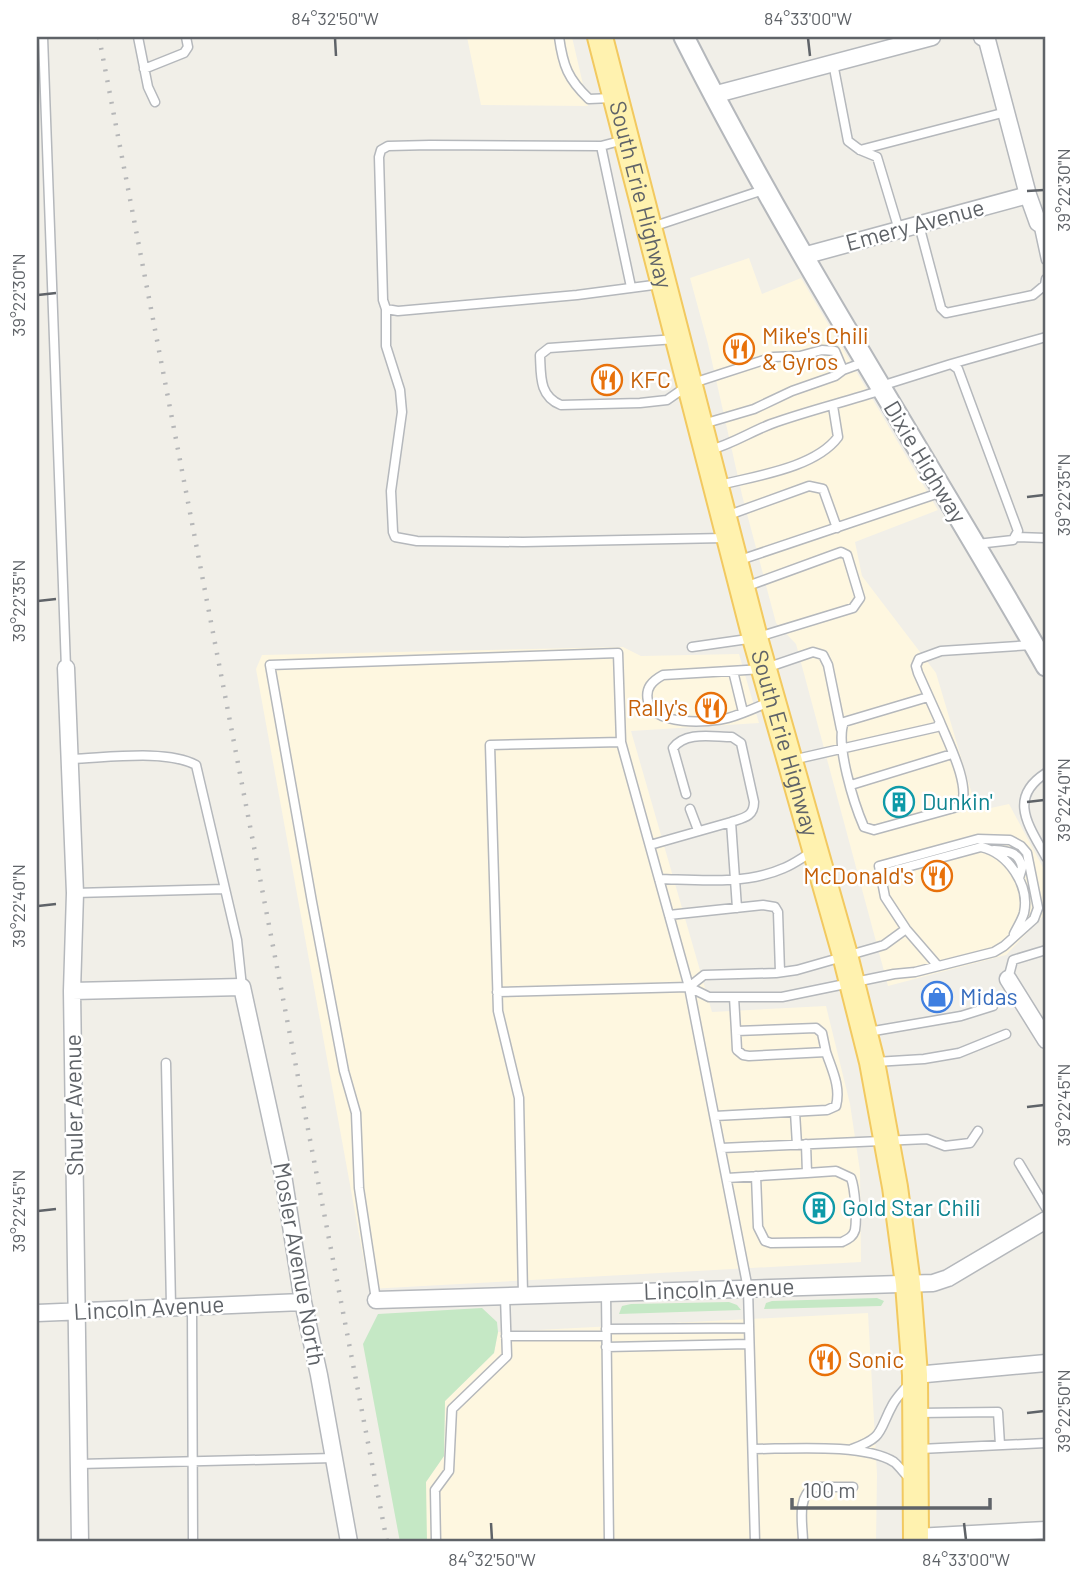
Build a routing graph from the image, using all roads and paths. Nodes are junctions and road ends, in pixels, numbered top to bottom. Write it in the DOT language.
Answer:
graph roads {
  1 [pos="43,37"];
  2 [pos="138,37"];
  3 [pos="186,37"];
  4 [pos="558,37"];
  5 [pos="600,37"];
  6 [pos="684,37"];
  7 [pos="932,37"];
  8 [pos="982,37"];
  9 [pos="833,63"];
  10 [pos="144,69"];
  11 [pos="713,95"];
  12 [pos="616,97"];
  13 [pos="155,102"];
  14 [pos="1006,112"];
  15 [pos="626,139"];
  16 [pos="601,146"];
  17 [pos="860,150"];
  18 [pos="766,189"];
  19 [pos="1028,195"];
  20 [pos="1038,223"];
  21 [pos="919,225"];
  22 [pos="650,228"];
  23 [pos="899,230"];
  24 [pos="803,256"];
  25 [pos="1046,260"];
  26 [pos="1046,279"];
  27 [pos="664,284"];
  28 [pos="631,287"];
  29 [pos="386,309"];
  30 [pos="1046,337"];
  31 [pos="678,339"];
  32 [pos="855,344"];
  33 [pos="835,351"];
  34 [pos="865,362"];
  35 [pos="951,364"];
  36 [pos="844,370"];
  37 [pos="690,384"];
  38 [pos="881,388"];
  39 [pos="833,406"];
  40 [pos="700,425"];
  41 [pos="707,451"];
  42 [pos="716,486"];
  43 [pos="942,492"];
  44 [pos="837,528"];
  45 [pos="1017,537"];
  46 [pos="729,538"];
  47 [pos="1046,538"];
  48 [pos="974,544"];
  49 [pos="742,588"];
  50 [pos="755,638"];
  51 [pos="1034,645"];
  52 [pos="692,647"];
  53 [pos="1046,666"];
  54 [pos="66,668"];
  55 [pos="764,669"];
  56 [pos="733,671"];
  57 [pos="928,697"];
  58 [pos="773,701"];
  59 [pos="743,712"];
  60 [pos="940,722"];
  61 [pos="841,729"];
  62 [pos="621,742"];
  63 [pos="842,748"];
  64 [pos="952,754"];
  65 [pos="72,759"];
  66 [pos="789,761"];
  67 [pos="1046,774"];
  68 [pos="851,785"];
  69 [pos="686,794"];
  70 [pos="691,809"];
  71 [pos="732,822"];
  72 [pos="698,830"];
  73 [pos="650,845"];
  74 [pos="815,850"];
  75 [pos="1046,857"];
  76 [pos="881,874"];
  77 [pos="659,879"];
  78 [pos="734,879"];
  79 [pos="225,889"];
  80 [pos="75,893"];
  81 [pos="737,908"];
  82 [pos="669,915"];
  83 [pos="906,929"];
  84 [pos="1013,937"];
  85 [pos="1046,950"];
  86 [pos="845,955"];
  87 [pos="938,966"];
  88 [pos="780,972"];
  89 [pos="1008,979"];
  90 [pos="853,983"];
  91 [pos="242,987"];
  92 [pos="689,987"];
  93 [pos="72,991"];
  94 [pos="497,992"];
  95 [pos="734,997"];
  96 [pos="993,1006"];
  97 [pos="736,1031"];
  98 [pos="866,1033"];
  99 [pos="1006,1034"];
  100 [pos="1046,1040"];
  101 [pos="826,1052"];
  102 [pos="872,1062"];
  103 [pos="166,1063"];
  104 [pos="795,1112"];
  105 [pos="715,1116"];
  106 [pos="978,1131"];
  107 [pos="887,1140"];
  108 [pos="802,1144"];
  109 [pos="721,1149"];
  110 [pos="1019,1163"];
  111 [pos="807,1173"];
  112 [pos="755,1176"];
  113 [pos="727,1178"];
  114 [pos="1046,1208"];
  115 [pos="1046,1220"];
  116 [pos="908,1284"];
  117 [pos="748,1289"];
  118 [pos="606,1293"];
  119 [pos="505,1296"];
  120 [pos="523,1296"];
  121 [pos="376,1300"];
  122 [pos="303,1302"];
  123 [pos="171,1306"];
  124 [pos="191,1306"];
  125 [pos="77,1312"];
  126 [pos="37,1313"];
  127 [pos="749,1328"];
  128 [pos="606,1332"];
  129 [pos="506,1336"];
  130 [pos="750,1344"];
  131 [pos="606,1347"];
  132 [pos="1046,1363"];
  133 [pos="915,1375"];
  134 [pos="915,1413"];
  135 [pos="1046,1443"];
  136 [pos="1000,1445"];
  137 [pos="753,1449"];
  138 [pos="849,1450"];
  139 [pos="915,1450"];
  140 [pos="334,1458"];
  141 [pos="192,1462"];
  142 [pos="79,1464"];
  143 [pos="916,1485"];
  144 [pos="853,1487"];
  145 [pos="1046,1530"];
  146 [pos="916,1540"];
  147 [pos="80,1542"];
  148 [pos="193,1542"];
  149 [pos="349,1542"];
  150 [pos="436,1542"];
  151 [pos="609,1542"];
  152 [pos="755,1542"];
  153 [pos="803,1542"];
  1 -- 54 [label="lane"];
  2 -- 10 [label="lane"];
  3 -- 10 [label="lane"];
  4 -- 12 [label="lane"];
  5 -- 12 [label="main road, South Erie Highway"];
  6 -- 11 [label="street, Dixie Highway"];
  7 -- 9 [label="street"];
  8 -- 14 [label="street"];
  9 -- 11 [label="street"];
  9 -- 17 [label="lane"];
  10 -- 13 [label="lane"];
  11 -- 18 [label="street, Dixie Highway"];
  12 -- 15 [label="main road, South Erie Highway"];
  14 -- 17 [label="lane"];
  14 -- 19 [label="street"];
  15 -- 16 [label="lane"];
  15 -- 22 [label="main road, South Erie Highway"];
  16 -- 28 [label="lane"];
  16 -- 29 [label="lane"];
  17 -- 23 [label="lane"];
  18 -- 22 [label="lane"];
  18 -- 24 [label="street, Dixie Highway"];
  19 -- 20 [label="street"];
  19 -- 21 [label="street, Emery Avenue"];
  20 -- 25 [label="lane"];
  21 -- 23 [label="street, Emery Avenue"];
  21 -- 26 [label="lane"];
  22 -- 27 [label="main road, South Erie Highway"];
  23 -- 24 [label="street, Emery Avenue"];
  24 -- 32 [label="street, Dixie Highway"];
  27 -- 28 [label="lane"];
  27 -- 31 [label="main road, South Erie Highway"];
  28 -- 29 [label="lane"];
  29 -- 46 [label="lane"];
  30 -- 35 [label="lane"];
  31 -- 37 [label="main road, South Erie Highway"];
  31 -- 37 [label="lane"];
  32 -- 33 [label="lane"];
  32 -- 34 [label="street, Dixie Highway"];
  33 -- 36 [label="lane"];
  33 -- 37 [label="lane"];
  34 -- 36 [label="lane"];
  34 -- 38 [label="street, Dixie Highway"];
  35 -- 38 [label="lane"];
  35 -- 45 [label="lane"];
  36 -- 40 [label="lane"];
  37 -- 40 [label="main road, South Erie Highway"];
  38 -- 39 [label="lane"];
  38 -- 43 [label="street, Dixie Highway"];
  39 -- 41 [label="lane"];
  39 -- 42 [label="lane"];
  40 -- 41 [label="main road, South Erie Highway"];
  41 -- 42 [label="main road, South Erie Highway"];
  42 -- 46 [label="main road, South Erie Highway"];
  43 -- 44 [label="lane"];
  43 -- 48 [label="street, Dixie Highway"];
  44 -- 46 [label="lane"];
  44 -- 46 [label="lane"];
  45 -- 47 [label="lane"];
  45 -- 48 [label="lane"];
  46 -- 49 [label="main road, South Erie Highway"];
  48 -- 51 [label="street, Dixie Highway"];
  49 -- 50 [label="main road, South Erie Highway"];
  49 -- 50 [label="lane"];
  50 -- 52 [label="lane"];
  50 -- 55 [label="main road, South Erie Highway"];
  51 -- 53 [label="street, Dixie Highway"];
  51 -- 57 [label="lane"];
  54 -- 65 [label="street, Shuler Avenue"];
  55 -- 56 [label="lane"];
  55 -- 58 [label="main road, South Erie Highway"];
  55 -- 61 [label="lane"];
  56 -- 59 [label="lane"];
  56 -- 59 [label="lane"];
  57 -- 60 [label="lane"];
  57 -- 61 [label="lane"];
  58 -- 59 [label="lane"];
  58 -- 66 [label="main road, South Erie Highway"];
  60 -- 63 [label="lane"];
  60 -- 64 [label="lane"];
  61 -- 63 [label="lane"];
  62 -- 73 [label="lane"];
  62 -- 94 [label="lane"];
  62 -- 121 [label="lane"];
  63 -- 66 [label="lane"];
  63 -- 68 [label="lane"];
  64 -- 68 [label="lane"];
  64 -- 68 [label="lane"];
  65 -- 79 [label="lane"];
  65 -- 80 [label="street, Shuler Avenue"];
  66 -- 74 [label="main road, South Erie Highway"];
  67 -- 75 [label="lane"];
  69 -- 71 [label="lane"];
  70 -- 72 [label="lane"];
  71 -- 72 [label="lane"];
  71 -- 78 [label="lane"];
  72 -- 73 [label="lane"];
  73 -- 77 [label="lane"];
  74 -- 78 [label="lane"];
  74 -- 86 [label="main road, South Erie Highway"];
  76 -- 83 [label="lane"];
  76 -- 84 [label="lane"];
  76 -- 84 [label="lane"];
  77 -- 78 [label="lane"];
  77 -- 82 [label="lane"];
  78 -- 81 [label="lane"];
  79 -- 80 [label="lane"];
  79 -- 91 [label="lane"];
  80 -- 93 [label="street, Shuler Avenue"];
  81 -- 82 [label="lane"];
  81 -- 88 [label="lane"];
  82 -- 92 [label="lane"];
  83 -- 86 [label="lane"];
  83 -- 87 [label="lane"];
  84 -- 87 [label="lane"];
  85 -- 89 [label="lane"];
  86 -- 88 [label="lane"];
  86 -- 90 [label="main road, South Erie Highway"];
  87 -- 90 [label="lane"];
  88 -- 92 [label="lane"];
  89 -- 100 [label="street"];
  90 -- 95 [label="lane"];
  90 -- 98 [label="main road, South Erie Highway"];
  91 -- 93 [label="street"];
  91 -- 122 [label="street, Mosler Avenue North"];
  92 -- 94 [label="lane"];
  92 -- 95 [label="lane"];
  92 -- 105 [label="lane"];
  93 -- 125 [label="street, Shuler Avenue"];
  94 -- 120 [label="lane"];
  95 -- 97 [label="lane"];
  96 -- 98 [label="lane"];
  97 -- 101 [label="lane"];
  97 -- 101 [label="lane"];
  98 -- 102 [label="main road, South Erie Highway"];
  99 -- 102 [label="lane"];
  101 -- 104 [label="lane"];
  102 -- 107 [label="main road, South Erie Highway"];
  103 -- 123 [label="lane"];
  104 -- 105 [label="lane"];
  104 -- 108 [label="lane"];
  105 -- 109 [label="lane"];
  106 -- 107 [label="lane"];
  107 -- 108 [label="lane"];
  107 -- 116 [label="main road, South Erie Highway"];
  108 -- 109 [label="lane"];
  108 -- 111 [label="lane"];
  109 -- 113 [label="lane"];
  110 -- 114 [label="lane"];
  111 -- 112 [label="lane"];
  111 -- 112 [label="lane"];
  112 -- 113 [label="lane"];
  113 -- 117 [label="lane"];
  115 -- 116 [label="street, Lincoln Avenue"];
  116 -- 117 [label="street, Lincoln Avenue"];
  116 -- 133 [label="main road, South Erie Highway"];
  117 -- 118 [label="street, Lincoln Avenue"];
  117 -- 127 [label="lane"];
  118 -- 120 [label="street, Lincoln Avenue"];
  118 -- 128 [label="lane"];
  119 -- 120 [label="street, Lincoln Avenue"];
  119 -- 121 [label="street, Lincoln Avenue"];
  119 -- 129 [label="lane"];
  122 -- 124 [label="street, Lincoln Avenue"];
  122 -- 140 [label="street, Mosler Avenue North"];
  123 -- 124 [label="street, Lincoln Avenue"];
  123 -- 125 [label="street, Lincoln Avenue"];
  124 -- 141 [label="lane"];
  125 -- 126 [label="street, Lincoln Avenue"];
  125 -- 142 [label="street, Shuler Avenue"];
  127 -- 128 [label="lane"];
  127 -- 130 [label="lane"];
  128 -- 129 [label="lane"];
  128 -- 131 [label="lane"];
  129 -- 150 [label="lane"];
  130 -- 131 [label="lane"];
  130 -- 137 [label="lane"];
  131 -- 151 [label="lane"];
  132 -- 133 [label="street"];
  133 -- 134 [label="main road, South Erie Highway"];
  133 -- 138 [label="lane"];
  134 -- 136 [label="lane"];
  134 -- 139 [label="main road, South Erie Highway"];
  135 -- 136 [label="lane"];
  136 -- 139 [label="lane"];
  137 -- 138 [label="lane"];
  137 -- 152 [label="lane"];
  138 -- 143 [label="lane"];
  139 -- 143 [label="main road, South Erie Highway"];
  140 -- 141 [label="lane"];
  140 -- 149 [label="street, Mosler Avenue North"];
  141 -- 142 [label="lane"];
  141 -- 148 [label="lane"];
  142 -- 147 [label="street, Shuler Avenue"];
  143 -- 146 [label="main road, South Erie Highway"];
  144 -- 153 [label="lane"];
  145 -- 146 [label="street"];
}
